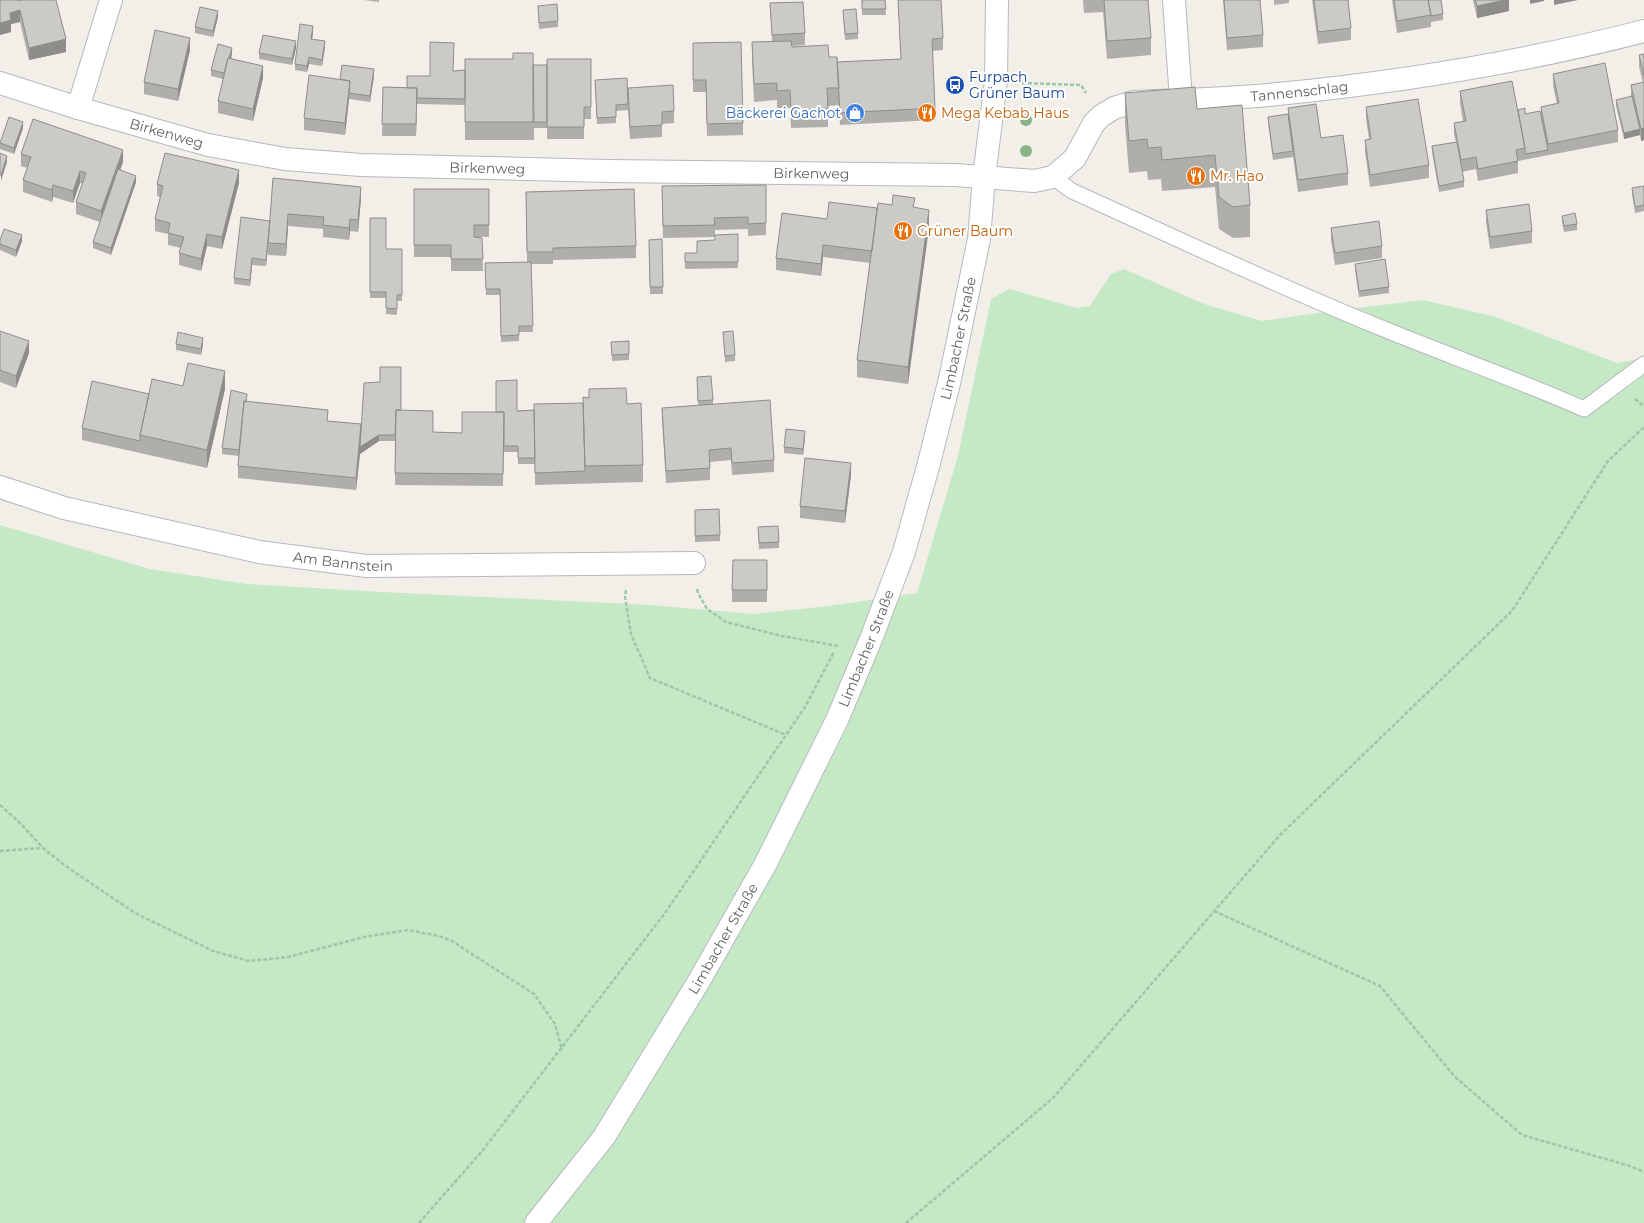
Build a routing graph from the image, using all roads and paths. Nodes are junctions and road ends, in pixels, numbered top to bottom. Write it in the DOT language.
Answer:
graph roads {
  1 [pos="111,0"];
  2 [pos="997,0"];
  3 [pos="1174,0"];
  4 [pos="1644,31"];
  5 [pos="996,82"];
  6 [pos="0,83"];
  7 [pos="1181,100"];
  8 [pos="78,108"];
  9 [pos="1101,116"];
  10 [pos="984,177"];
  11 [pos="1053,177"];
  12 [pos="1644,364"];
  13 [pos="1644,427"];
  14 [pos="0,487"];
  15 [pos="694,563"];
  16 [pos="630,564"];
  17 [pos="841,639"];
  18 [pos="838,646"];
  19 [pos="786,735"];
  20 [pos="0,805"];
  21 [pos="42,848"];
  22 [pos="0,851"];
  23 [pos="1214,911"];
  24 [pos="562,1050"];
  25 [pos="1644,1172"];
  26 [pos="419,1223"];
  27 [pos="536,1223"];
  28 [pos="906,1223"];
  1 -- 8 [label="street"];
  2 -- 5 [label="street, Limbacher Straße"];
  3 -- 7 [label="street"];
  4 -- 7 [label="street, Tannenschlag"];
  5 -- 9 [label="path"];
  5 -- 10 [label="street, Limbacher Straße"];
  6 -- 8 [label="street, Birkenweg"];
  7 -- 9 [label="street, Tannenschlag"];
  8 -- 10 [label="street, Birkenweg"];
  9 -- 11 [label="street, Tannenschlag"];
  10 -- 11 [label="street, Tannenschlag"];
  10 -- 27 [label="street, Limbacher Straße"];
  11 -- 12 [label="lane"];
  13 -- 23 [label="path"];
  14 -- 16 [label="street, Am Bannstein"];
  15 -- 16 [label="street, Am Bannstein"];
  15 -- 18 [label="path"];
  16 -- 19 [label="path"];
  17 -- 18 [label="path"];
  18 -- 19 [label="path"];
  19 -- 24 [label="path"];
  20 -- 21 [label="path"];
  21 -- 22 [label="path"];
  21 -- 24 [label="path"];
  23 -- 25 [label="path"];
  23 -- 28 [label="path"];
  24 -- 26 [label="path"];
}
